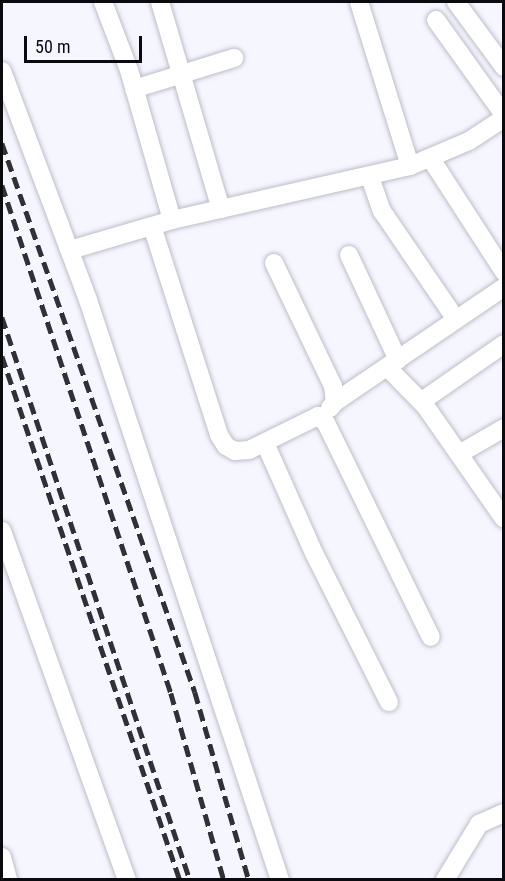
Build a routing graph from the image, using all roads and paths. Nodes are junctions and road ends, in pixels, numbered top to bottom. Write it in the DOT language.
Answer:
graph roads {
  1 [pos="103,2"];
  2 [pos="160,2"];
  3 [pos="359,2"];
  4 [pos="456,2"];
  5 [pos="436,20"];
  6 [pos="234,58"];
  7 [pos="504,67"];
  8 [pos="2,71"];
  9 [pos="183,72"];
  10 [pos="134,89"];
  11 [pos="504,117"];
  12 [pos="431,159"];
  13 [pos="410,166"];
  14 [pos="370,177"];
  15 [pos="221,209"];
  16 [pos="172,220"];
  17 [pos="152,226"];
  18 [pos="70,250"];
  19 [pos="349,255"];
  20 [pos="274,263"];
  21 [pos="504,272"];
  22 [pos="504,287"];
  23 [pos="455,318"];
  24 [pos="504,344"];
  25 [pos="393,364"];
  26 [pos="422,401"];
  27 [pos="335,402"];
  28 [pos="318,416"];
  29 [pos="504,428"];
  30 [pos="265,443"];
  31 [pos="459,454"];
  32 [pos="504,519"];
  33 [pos="2,531"];
  34 [pos="431,637"];
  35 [pos="389,702"];
  36 [pos="504,813"];
  37 [pos="2,857"];
  38 [pos="8,879"];
  39 [pos="127,879"];
  40 [pos="280,879"];
  41 [pos="445,879"];
  1 -- 10 [label="street"];
  2 -- 9 [label="street"];
  3 -- 13 [label="street"];
  4 -- 7 [label="street"];
  5 -- 11 [label="street"];
  6 -- 9 [label="street"];
  8 -- 18 [label="street"];
  9 -- 10 [label="street"];
  9 -- 15 [label="street"];
  10 -- 16 [label="street"];
  11 -- 12 [label="street"];
  12 -- 13 [label="street"];
  12 -- 21 [label="street"];
  13 -- 14 [label="street"];
  14 -- 15 [label="street"];
  14 -- 23 [label="street"];
  15 -- 16 [label="street"];
  16 -- 17 [label="street"];
  17 -- 18 [label="street"];
  17 -- 30 [label="street"];
  18 -- 40 [label="street"];
  19 -- 25 [label="street"];
  20 -- 27 [label="street"];
  22 -- 23 [label="street"];
  23 -- 25 [label="street"];
  24 -- 26 [label="street"];
  25 -- 26 [label="street"];
  25 -- 27 [label="street"];
  26 -- 31 [label="street"];
  27 -- 28 [label="street"];
  28 -- 30 [label="street"];
  28 -- 34 [label="street"];
  29 -- 31 [label="street"];
  30 -- 35 [label="street"];
  31 -- 32 [label="street"];
  33 -- 39 [label="street"];
  36 -- 41 [label="street"];
  37 -- 38 [label="street"];
}
